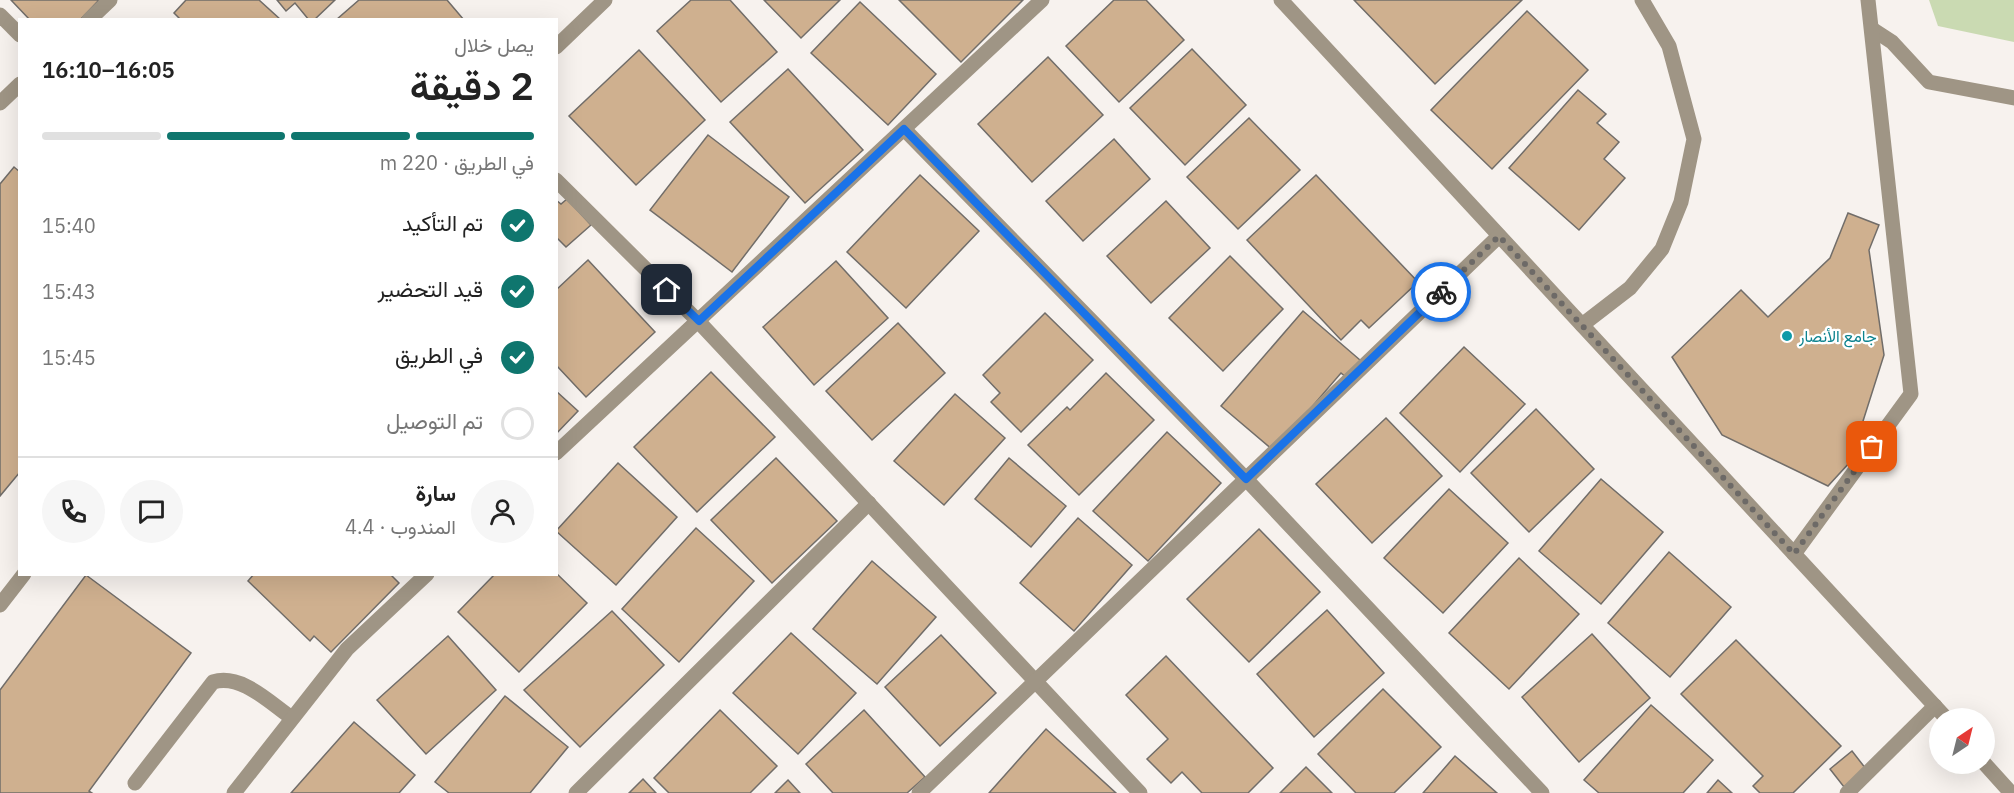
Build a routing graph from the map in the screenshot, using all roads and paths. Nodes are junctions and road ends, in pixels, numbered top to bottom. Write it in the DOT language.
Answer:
graph roads {
  1 [pos="110,0"];
  2 [pos="605,0"];
  3 [pos="1042,0"];
  4 [pos="1281,0"];
  5 [pos="1642,0"];
  6 [pos="1868,0"];
  7 [pos="0,15"];
  8 [pos="91,18"];
  9 [pos="1872,29"];
  10 [pos="18,32"];
  11 [pos="558,44"];
  12 [pos="18,86"];
  13 [pos="2014,98"];
  14 [pos="0,103"];
  15 [pos="904,129"];
  16 [pos="558,182"];
  17 [pos="1499,236"];
  18 [pos="699,321"];
  19 [pos="1582,325"];
  20 [pos="558,451"];
  21 [pos="1246,479"];
  22 [pos="869,502"];
  23 [pos="1794,554"];
  24 [pos="22,576"];
  25 [pos="425,576"];
  26 [pos="0,605"];
  27 [pos="1036,681"];
  28 [pos="1935,706"];
  29 [pos="292,718"];
  30 [pos="1994,774"];
  31 [pos="135,783"];
  32 [pos="234,793"];
  33 [pos="576,793"];
  34 [pos="919,793"];
  35 [pos="1140,793"];
  36 [pos="1542,793"];
  37 [pos="1847,793"];
  38 [pos="2011,793"];
  1 -- 8 [label="street"];
  2 -- 11 [label="street"];
  3 -- 15 [label="street"];
  4 -- 17 [label="street"];
  5 -- 19 [label="street"];
  6 -- 9 [label="street"];
  7 -- 10 [label="street"];
  9 -- 13 [label="street"];
  9 -- 23 [label="street"];
  12 -- 14 [label="street"];
  15 -- 18 [label="street"];
  15 -- 21 [label="street"];
  16 -- 18 [label="street"];
  17 -- 19 [label="street"];
  17 -- 21 [label="street"];
  18 -- 20 [label="street"];
  18 -- 22 [label="street"];
  19 -- 23 [label="street"];
  21 -- 27 [label="street"];
  21 -- 36 [label="street"];
  22 -- 27 [label="street"];
  22 -- 33 [label="street"];
  23 -- 28 [label="street"];
  24 -- 26 [label="street"];
  25 -- 29 [label="street"];
  27 -- 34 [label="street"];
  27 -- 35 [label="street"];
  28 -- 37 [label="street"];
  29 -- 31 [label="street"];
  29 -- 32 [label="street"];
  30 -- 38 [label="street"];
}
